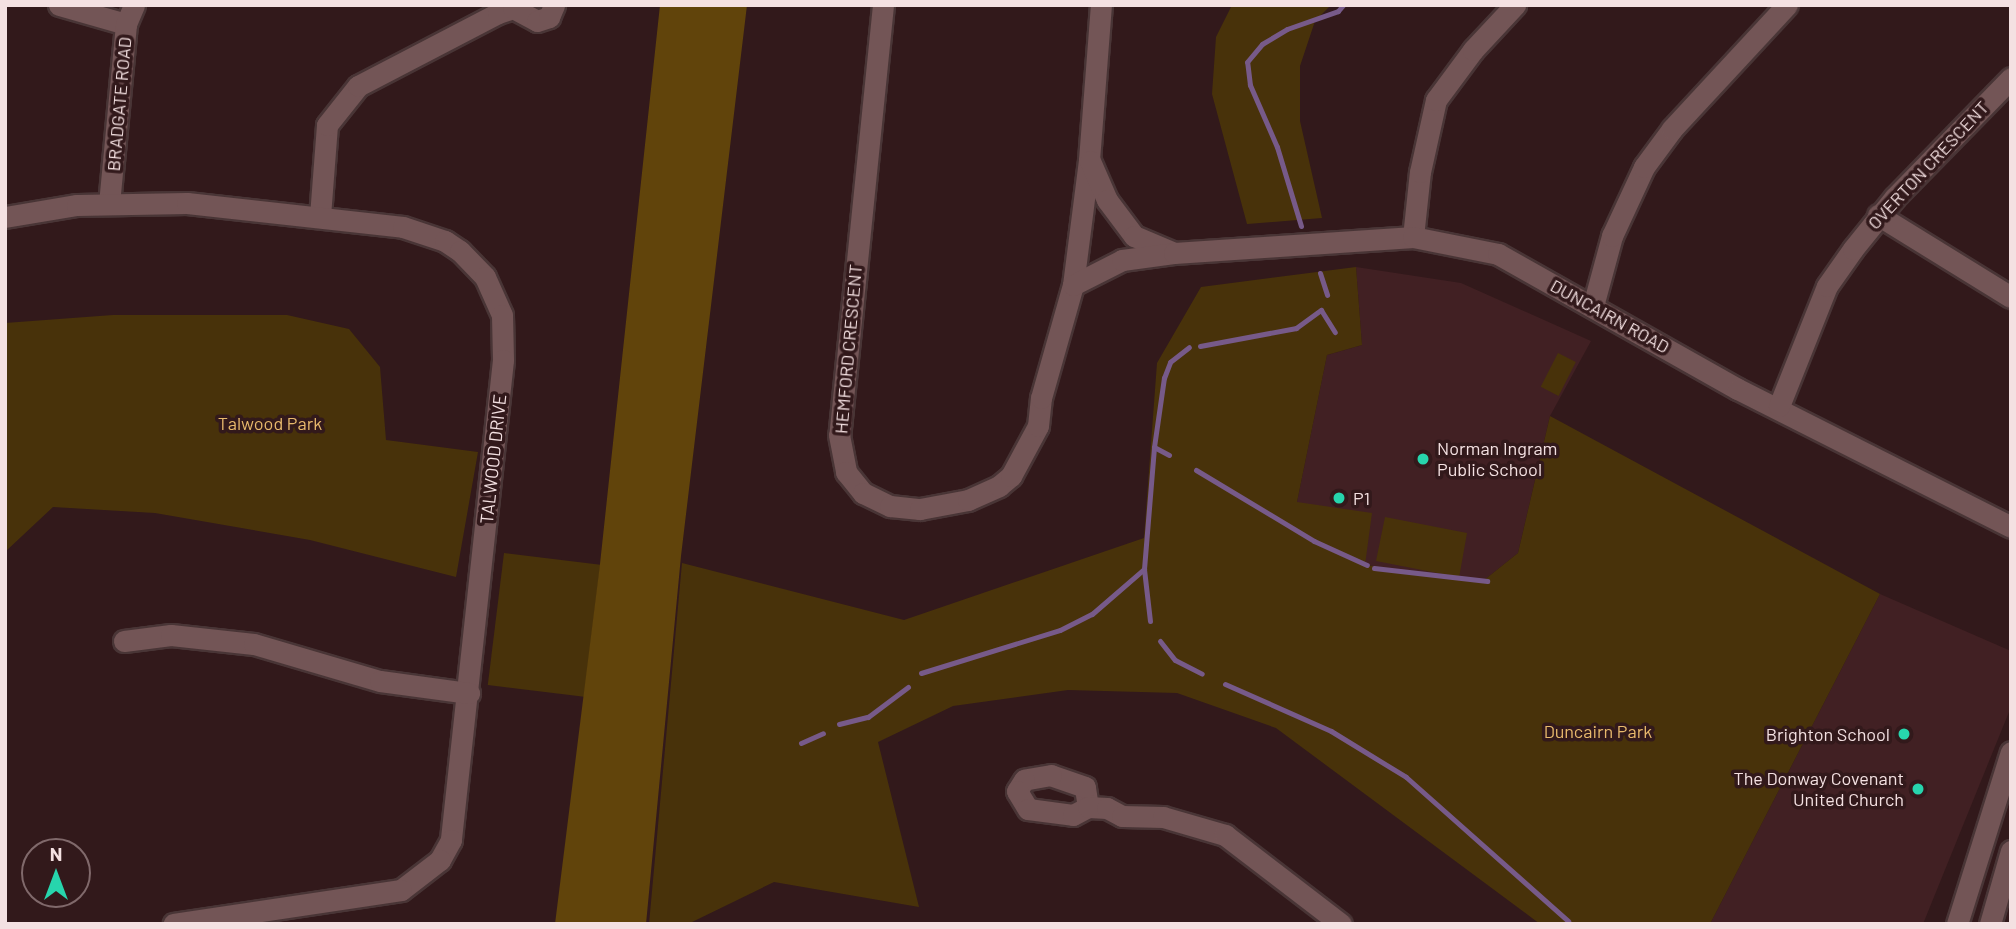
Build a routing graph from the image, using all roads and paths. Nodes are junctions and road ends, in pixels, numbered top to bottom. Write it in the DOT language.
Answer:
graph roads {
  1 [pos="59,5"];
  2 [pos="554,5"];
  3 [pos="883,5"];
  4 [pos="1101,5"];
  5 [pos="1514,5"];
  6 [pos="1787,5"];
  7 [pos="513,7"];
  8 [pos="130,14"];
  9 [pos="2011,78"];
  10 [pos="1089,160"];
  11 [pos="109,204"];
  12 [pos="1878,215"];
  13 [pos="320,216"];
  14 [pos="5,217"];
  15 [pos="1413,237"];
  16 [pos="1174,253"];
  17 [pos="1073,285"];
  18 [pos="2011,297"];
  19 [pos="1593,306"];
  20 [pos="1779,407"];
  21 [pos="2011,527"];
  22 [pos="124,641"];
  23 [pos="469,693"];
  24 [pos="2011,752"];
  25 [pos="1087,807"];
  26 [pos="2011,851"];
  27 [pos="1960,914"];
  28 [pos="1317,917"];
  29 [pos="1991,918"];
  30 [pos="174,924"];
  31 [pos="1341,924"];
  1 -- 8 [label="street"];
  2 -- 7 [label="street"];
  3 -- 17 [label="street, HEMFORD CRESCENT"];
  4 -- 10 [label="street, DUNCAIRN ROAD"];
  5 -- 15 [label="street"];
  6 -- 19 [label="street"];
  7 -- 13 [label="street"];
  8 -- 11 [label="street, BRADGATE ROAD"];
  9 -- 12 [label="street, OVERTON CRESCENT"];
  10 -- 16 [label="street, DUNCAIRN ROAD"];
  10 -- 17 [label="street, DUNCAIRN ROAD"];
  11 -- 13 [label="street, TALWOOD DRIVE"];
  11 -- 14 [label="street, TALWOOD DRIVE"];
  12 -- 18 [label="street"];
  12 -- 20 [label="street, OVERTON CRESCENT"];
  13 -- 23 [label="street, TALWOOD DRIVE"];
  15 -- 16 [label="street, DUNCAIRN ROAD"];
  15 -- 19 [label="street, DUNCAIRN ROAD"];
  16 -- 17 [label="street, DUNCAIRN ROAD"];
  19 -- 20 [label="street, DUNCAIRN ROAD"];
  20 -- 21 [label="street, DUNCAIRN ROAD"];
  22 -- 23 [label="street"];
  23 -- 30 [label="street, TALWOOD DRIVE"];
  24 -- 27 [label="street"];
  25 -- 28 [label="street"];
  26 -- 29 [label="street"];
  27 -- 29 [label="street"];
  28 -- 31 [label="street"];
}
